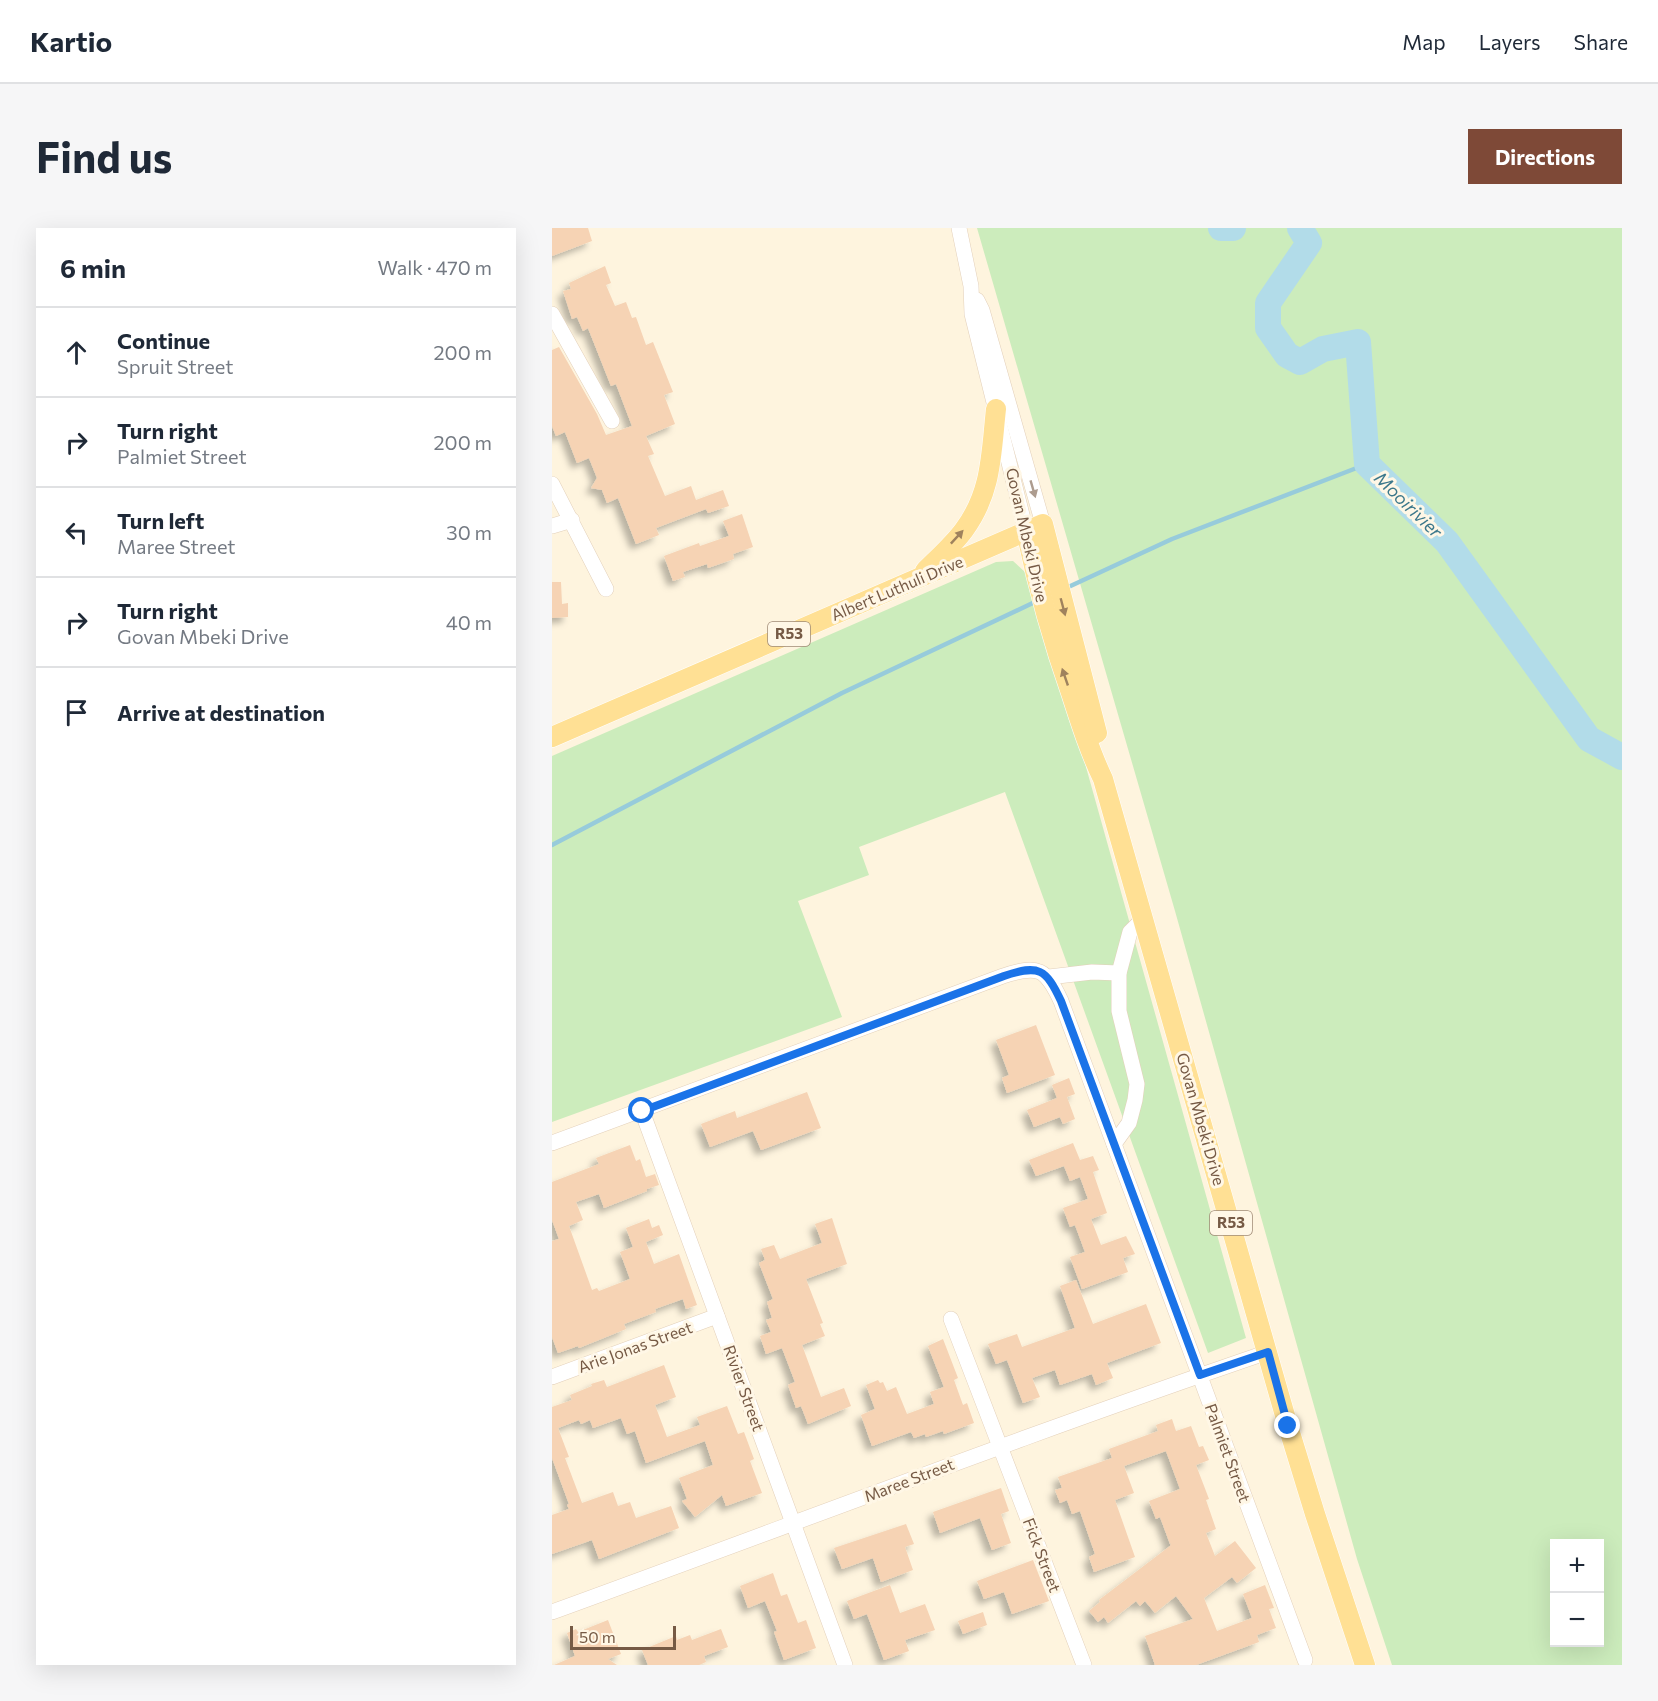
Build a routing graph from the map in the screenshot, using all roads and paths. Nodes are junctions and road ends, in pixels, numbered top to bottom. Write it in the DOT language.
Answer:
graph roads {
  1 [pos="959,228"];
  2 [pos="971,286"];
  3 [pos="552,314"];
  4 [pos="996,409"];
  5 [pos="612,421"];
  6 [pos="552,484"];
  7 [pos="572,520"];
  8 [pos="552,526"];
  9 [pos="1035,528"];
  10 [pos="917,579"];
  11 [pos="606,589"];
  12 [pos="552,737"];
  13 [pos="1143,919"];
  14 [pos="1119,973"];
  15 [pos="1048,977"];
  16 [pos="642,1111"];
  17 [pos="552,1143"];
  18 [pos="1114,1144"];
  19 [pos="717,1316"];
  20 [pos="951,1319"];
  21 [pos="1268,1352"];
  22 [pos="1200,1375"];
  23 [pos="552,1377"];
  24 [pos="1000,1445"];
  25 [pos="794,1524"];
  26 [pos="552,1611"];
  27 [pos="1305,1660"];
  28 [pos="845,1665"];
  29 [pos="1084,1665"];
  30 [pos="1365,1665"];
  1 -- 2 [label="street, Govan Mbeki Drive"];
  2 -- 4 [label="street, Govan Mbeki Drive"];
  2 -- 9 [label="street, Govan Mbeki Drive, one-way"];
  3 -- 5 [label="street"];
  4 -- 9 [label="street, Govan Mbeki Drive"];
  10 -- 4 [label="main road, one-way"];
  6 -- 7 [label="street"];
  7 -- 8 [label="street"];
  7 -- 11 [label="street"];
  9 -- 10 [label="main road, Albert Luthuli Drive / R53"];
  9 -- 13 [label="main road, Govan Mbeki Drive / R53"];
  10 -- 12 [label="main road, Albert Luthuli Drive / R53"];
  13 -- 14 [label="street"];
  13 -- 21 [label="main road, Govan Mbeki Drive / R53"];
  14 -- 15 [label="street"];
  14 -- 18 [label="street"];
  15 -- 16 [label="street"];
  15 -- 18 [label="street, Palmiet Street"];
  16 -- 17 [label="street"];
  16 -- 19 [label="street, Rivier Street"];
  18 -- 22 [label="street, Palmiet Street"];
  19 -- 23 [label="street, Arie Jonas Street"];
  19 -- 25 [label="street, Rivier Street"];
  20 -- 24 [label="street, Fick Street"];
  21 -- 22 [label="street, Maree Street"];
  21 -- 30 [label="main road, Govan Mbeki Drive / R53"];
  22 -- 24 [label="street, Maree Street"];
  22 -- 27 [label="street, Palmiet Street"];
  24 -- 25 [label="street, Maree Street"];
  24 -- 29 [label="street, Fick Street"];
  25 -- 26 [label="street, Maree Street"];
  25 -- 28 [label="street, Rivier Street"];
}
